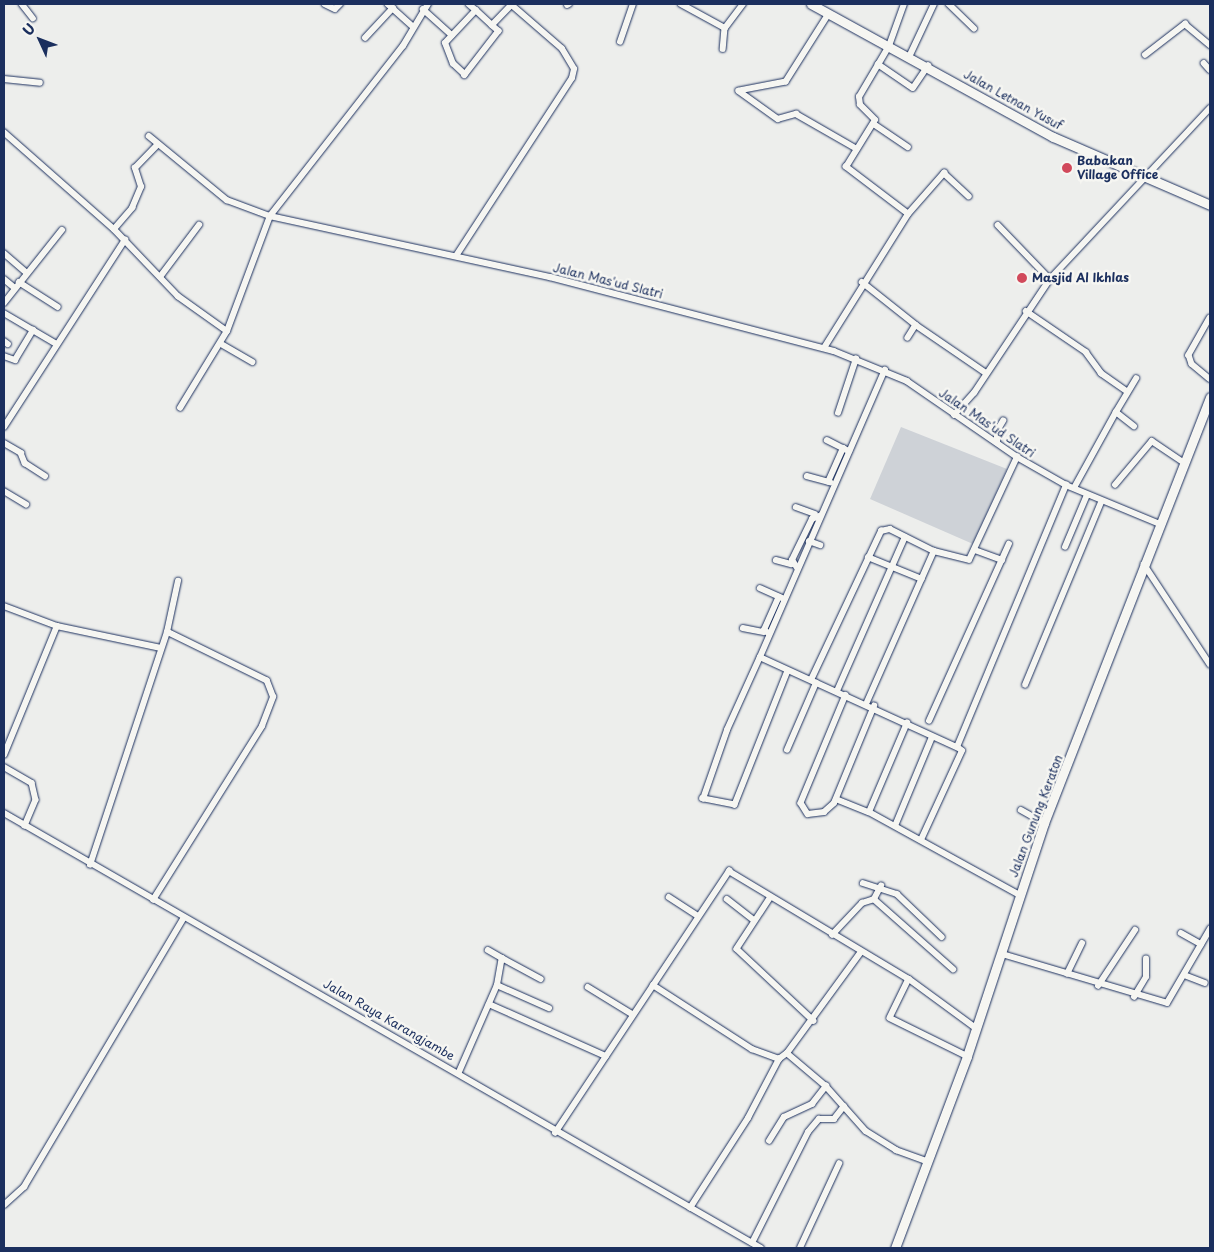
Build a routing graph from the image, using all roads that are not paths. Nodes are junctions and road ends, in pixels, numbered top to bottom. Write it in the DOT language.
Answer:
graph roads {
  1 [pos="22,4"];
  2 [pos="325,4"];
  3 [pos="340,4"];
  4 [pos="428,4"];
  5 [pos="469,4"];
  6 [pos="511,4"];
  7 [pos="633,4"];
  8 [pos="681,4"];
  9 [pos="742,4"];
  10 [pos="810,4"];
  11 [pos="904,4"];
  12 [pos="934,4"];
  13 [pos="949,4"];
  14 [pos="390,6"];
  15 [pos="423,9"];
  16 [pos="476,10"];
  17 [pos="829,14"];
  18 [pos="33,18"];
  19 [pos="411,25"];
  20 [pos="492,25"];
  21 [pos="724,28"];
  22 [pos="974,28"];
  23 [pos="452,35"];
  24 [pos="365,38"];
  25 [pos="620,42"];
  26 [pos="1210,45"];
  27 [pos="889,46"];
  28 [pos="723,49"];
  29 [pos="910,56"];
  30 [pos="1145,56"];
  31 [pos="1204,63"];
  32 [pos="878,64"];
  33 [pos="928,66"];
  34 [pos="1210,70"];
  35 [pos="4,79"];
  36 [pos="40,84"];
  37 [pos="1210,108"];
  38 [pos="874,124"];
  39 [pos="4,132"];
  40 [pos="149,136"];
  41 [pos="158,144"];
  42 [pos="908,147"];
  43 [pos="857,149"];
  44 [pos="1143,178"];
  45 [pos="969,196"];
  46 [pos="1210,204"];
  47 [pos="908,214"];
  48 [pos="270,216"];
  49 [pos="199,225"];
  50 [pos="998,225"];
  51 [pos="114,229"];
  52 [pos="62,230"];
  53 [pos="125,240"];
  54 [pos="4,253"];
  55 [pos="456,256"];
  56 [pos="26,272"];
  57 [pos="160,277"];
  58 [pos="4,279"];
  59 [pos="1050,279"];
  60 [pos="19,282"];
  61 [pos="862,282"];
  62 [pos="15,288"];
  63 [pos="4,303"];
  64 [pos="58,307"];
  65 [pos="1026,311"];
  66 [pos="4,313"];
  67 [pos="1210,318"];
  68 [pos="916,325"];
  69 [pos="33,330"];
  70 [pos="227,331"];
  71 [pos="908,338"];
  72 [pos="55,343"];
  73 [pos="223,345"];
  74 [pos="824,348"];
  75 [pos="4,356"];
  76 [pos="856,359"];
  77 [pos="253,362"];
  78 [pos="885,370"];
  79 [pos="986,373"];
  80 [pos="1136,379"];
  81 [pos="1210,379"];
  82 [pos="1128,391"];
  83 [pos="1210,397"];
  84 [pos="180,408"];
  85 [pos="1116,412"];
  86 [pos="838,413"];
  87 [pos="954,415"];
  88 [pos="1003,421"];
  89 [pos="1134,426"];
  90 [pos="4,427"];
  91 [pos="827,440"];
  92 [pos="4,443"];
  93 [pos="997,443"];
  94 [pos="846,449"];
  95 [pos="1017,457"];
  96 [pos="1182,461"];
  97 [pos="45,476"];
  98 [pos="807,476"];
  99 [pos="831,483"];
  100 [pos="1066,485"];
  101 [pos="1115,485"];
  102 [pos="1074,488"];
  103 [pos="4,491"];
  104 [pos="1086,495"];
  105 [pos="1101,502"];
  106 [pos="26,504"];
  107 [pos="796,507"];
  108 [pos="817,515"];
  109 [pos="1160,524"];
  110 [pos="905,537"];
  111 [pos="809,540"];
  112 [pos="1009,544"];
  113 [pos="820,545"];
  114 [pos="1065,547"];
  115 [pos="975,550"];
  116 [pos="934,551"];
  117 [pos="868,557"];
  118 [pos="776,560"];
  119 [pos="1002,560"];
  120 [pos="1144,564"];
  121 [pos="794,566"];
  122 [pos="892,567"];
  123 [pos="922,579"];
  124 [pos="178,581"];
  125 [pos="760,588"];
  126 [pos="781,598"];
  127 [pos="4,606"];
  128 [pos="57,626"];
  129 [pos="742,628"];
  130 [pos="167,632"];
  131 [pos="767,633"];
  132 [pos="161,648"];
  133 [pos="760,657"];
  134 [pos="1210,664"];
  135 [pos="788,671"];
  136 [pos="814,681"];
  137 [pos="1025,685"];
  138 [pos="837,691"];
  139 [pos="846,695"];
  140 [pos="866,702"];
  141 [pos="874,706"];
  142 [pos="930,721"];
  143 [pos="906,723"];
  144 [pos="932,737"];
  145 [pos="957,747"];
  146 [pos="787,750"];
  147 [pos="4,755"];
  148 [pos="4,767"];
  149 [pos="836,798"];
  150 [pos="1021,810"];
  151 [pos="868,812"];
  152 [pos="4,813"];
  153 [pos="1044,823"];
  154 [pos="25,826"];
  155 [pos="895,826"];
  156 [pos="921,840"];
  157 [pos="90,865"];
  158 [pos="863,883"];
  159 [pos="881,886"];
  160 [pos="1020,895"];
  161 [pos="771,896"];
  162 [pos="669,897"];
  163 [pos="727,899"];
  164 [pos="874,899"];
  165 [pos="153,900"];
  166 [pos="697,915"];
  167 [pos="184,918"];
  168 [pos="754,920"];
  169 [pos="1210,929"];
  170 [pos="1135,930"];
  171 [pos="1180,933"];
  172 [pos="832,935"];
  173 [pos="942,938"];
  174 [pos="1082,944"];
  175 [pos="1201,944"];
  176 [pos="488,950"];
  177 [pos="861,952"];
  178 [pos="1002,954"];
  179 [pos="502,958"];
  180 [pos="1146,959"];
  181 [pos="953,969"];
  182 [pos="1067,974"];
  183 [pos="1187,976"];
  184 [pos="541,978"];
  185 [pos="909,979"];
  186 [pos="1205,983"];
  187 [pos="497,985"];
  188 [pos="653,985"];
  189 [pos="1098,986"];
  190 [pos="588,987"];
  191 [pos="1134,997"];
  192 [pos="489,1004"];
  193 [pos="549,1008"];
  194 [pos="632,1014"];
  195 [pos="814,1021"];
  196 [pos="976,1028"];
  197 [pos="788,1053"];
  198 [pos="606,1056"];
  199 [pos="967,1056"];
  200 [pos="779,1059"];
  201 [pos="459,1072"];
  202 [pos="826,1086"];
  203 [pos="844,1106"];
  204 [pos="555,1132"];
  205 [pos="769,1141"];
  206 [pos="927,1161"];
  207 [pos="838,1164"];
  208 [pos="4,1205"];
  209 [pos="690,1208"];
  210 [pos="752,1243"];
  211 [pos="761,1248"];
  212 [pos="800,1248"];
  213 [pos="895,1248"];
  1 -- 18 [label="street"];
  2 -- 3 [label="street"];
  4 -- 15 [label="street"];
  5 -- 16 [label="street"];
  6 -- 20 [label="street"];
  6 -- 55 [label="street"];
  7 -- 25 [label="street"];
  8 -- 21 [label="street"];
  9 -- 21 [label="street"];
  10 -- 17 [label="street, Jalan Letnan Yusuf"];
  11 -- 27 [label="street"];
  12 -- 29 [label="street"];
  13 -- 22 [label="street"];
  14 -- 19 [label="street"];
  14 -- 24 [label="street"];
  15 -- 19 [label="street"];
  15 -- 23 [label="street"];
  16 -- 20 [label="street"];
  16 -- 23 [label="street"];
  17 -- 27 [label="street, Jalan Letnan Yusuf"];
  17 -- 43 [label="street"];
  19 -- 48 [label="street"];
  20 -- 23 [label="street"];
  21 -- 28 [label="street"];
  26 -- 30 [label="street"];
  27 -- 29 [label="street, Jalan Letnan Yusuf"];
  27 -- 32 [label="street"];
  29 -- 33 [label="street, Jalan Letnan Yusuf"];
  31 -- 34 [label="street"];
  32 -- 33 [label="street"];
  32 -- 38 [label="street"];
  33 -- 44 [label="street, Jalan Letnan Yusuf"];
  35 -- 36 [label="street"];
  37 -- 44 [label="street"];
  38 -- 42 [label="street"];
  38 -- 43 [label="street"];
  39 -- 51 [label="street"];
  40 -- 41 [label="street, Jalan Mas'ud Slatri"];
  41 -- 48 [label="street, Jalan Mas'ud Slatri"];
  41 -- 51 [label="street"];
  43 -- 47 [label="street"];
  44 -- 46 [label="street, Jalan Letnan Yusuf"];
  44 -- 59 [label="street"];
  45 -- 47 [label="street"];
  47 -- 61 [label="street"];
  48 -- 55 [label="street, Jalan Mas'ud Slatri"];
  48 -- 70 [label="street"];
  49 -- 57 [label="street"];
  50 -- 59 [label="street"];
  51 -- 53 [label="street"];
  52 -- 56 [label="street"];
  53 -- 57 [label="street"];
  53 -- 72 [label="street"];
  54 -- 56 [label="street"];
  55 -- 74 [label="street, Jalan Mas'ud Slatri"];
  56 -- 60 [label="street"];
  57 -- 70 [label="street"];
  58 -- 62 [label="street"];
  59 -- 65 [label="street"];
  60 -- 62 [label="street"];
  60 -- 64 [label="street"];
  61 -- 68 [label="street"];
  61 -- 74 [label="street"];
  62 -- 63 [label="street"];
  65 -- 79 [label="street"];
  65 -- 82 [label="street"];
  66 -- 69 [label="street"];
  67 -- 81 [label="street"];
  68 -- 71 [label="street"];
  68 -- 79 [label="street"];
  69 -- 72 [label="street"];
  69 -- 75 [label="street"];
  70 -- 73 [label="street"];
  72 -- 90 [label="street"];
  73 -- 77 [label="street"];
  73 -- 84 [label="street"];
  74 -- 76 [label="street, Jalan Mas'ud Slatri"];
  76 -- 78 [label="street, Jalan Mas'ud Slatri"];
  76 -- 86 [label="street"];
  78 -- 87 [label="street, Jalan Mas'ud Slatri"];
  78 -- 94 [label="street"];
  79 -- 87 [label="street"];
  80 -- 82 [label="street"];
  82 -- 85 [label="street"];
  83 -- 96 [label="street, Jalan Gunung Keraton"];
  85 -- 89 [label="street"];
  85 -- 102 [label="street"];
  87 -- 93 [label="street, Jalan Mas'ud Slatri"];
  88 -- 93 [label="street"];
  91 -- 94 [label="street"];
  92 -- 97 [label="street"];
  93 -- 95 [label="street, Jalan Mas'ud Slatri"];
  94 -- 99 [label="street"];
  95 -- 100 [label="street, Jalan Mas'ud Slatri"];
  95 -- 115 [label="street"];
  96 -- 101 [label="street"];
  96 -- 109 [label="street, Jalan Gunung Keraton"];
  98 -- 99 [label="street"];
  99 -- 108 [label="street"];
  100 -- 102 [label="street, Jalan Mas'ud Slatri"];
  100 -- 145 [label="street"];
  102 -- 104 [label="street, Jalan Mas'ud Slatri"];
  103 -- 106 [label="street"];
  104 -- 105 [label="street, Jalan Mas'ud Slatri"];
  104 -- 114 [label="street"];
  105 -- 109 [label="street, Jalan Mas'ud Slatri"];
  105 -- 137 [label="street"];
  107 -- 108 [label="street"];
  108 -- 111 [label="street"];
  108 -- 121 [label="street"];
  109 -- 120 [label="street, Jalan Gunung Keraton"];
  110 -- 116 [label="street"];
  110 -- 117 [label="street"];
  110 -- 122 [label="street"];
  111 -- 113 [label="street"];
  111 -- 121 [label="street"];
  112 -- 119 [label="street"];
  115 -- 116 [label="street"];
  115 -- 119 [label="street"];
  116 -- 123 [label="street"];
  117 -- 122 [label="street"];
  117 -- 136 [label="street"];
  118 -- 121 [label="street"];
  119 -- 142 [label="street"];
  120 -- 134 [label="street"];
  120 -- 153 [label="street, Jalan Gunung Keraton"];
  121 -- 126 [label="street"];
  122 -- 123 [label="street"];
  122 -- 138 [label="street"];
  123 -- 140 [label="street"];
  124 -- 130 [label="street"];
  125 -- 126 [label="street"];
  126 -- 131 [label="street"];
  127 -- 128 [label="street"];
  128 -- 132 [label="street"];
  128 -- 147 [label="street"];
  129 -- 131 [label="street"];
  130 -- 132 [label="street"];
  130 -- 165 [label="street"];
  131 -- 133 [label="street"];
  132 -- 157 [label="street"];
  133 -- 135 [label="street"];
  133 -- 135 [label="street"];
  135 -- 136 [label="street"];
  136 -- 138 [label="street"];
  136 -- 146 [label="street"];
  138 -- 139 [label="street"];
  139 -- 140 [label="street"];
  139 -- 149 [label="street"];
  140 -- 141 [label="street"];
  141 -- 143 [label="street"];
  141 -- 149 [label="street"];
  143 -- 144 [label="street"];
  143 -- 151 [label="street"];
  144 -- 145 [label="street"];
  144 -- 155 [label="street"];
  145 -- 156 [label="street"];
  148 -- 154 [label="street"];
  149 -- 151 [label="street"];
  150 -- 153 [label="street"];
  151 -- 155 [label="street"];
  152 -- 154 [label="street, Jalan Raya Karangjambe"];
  153 -- 160 [label="street, Jalan Gunung Keraton"];
  154 -- 157 [label="street, Jalan Raya Karangjambe"];
  155 -- 156 [label="street"];
  156 -- 160 [label="street"];
  157 -- 165 [label="street, Jalan Raya Karangjambe"];
  158 -- 159 [label="street"];
  159 -- 164 [label="street"];
  159 -- 173 [label="street"];
  160 -- 178 [label="street, Jalan Gunung Keraton"];
  161 -- 166 [label="street"];
  161 -- 168 [label="street"];
  161 -- 172 [label="street"];
  162 -- 166 [label="street"];
  163 -- 168 [label="street"];
  164 -- 172 [label="street"];
  164 -- 181 [label="street"];
  165 -- 167 [label="street, Jalan Raya Karangjambe"];
  166 -- 188 [label="street"];
  167 -- 201 [label="street, Jalan Raya Karangjambe"];
  167 -- 208 [label="street"];
  168 -- 195 [label="street"];
  169 -- 175 [label="street"];
  170 -- 189 [label="street"];
  171 -- 175 [label="street"];
  172 -- 177 [label="street"];
  174 -- 182 [label="street"];
  175 -- 183 [label="street"];
  176 -- 179 [label="street"];
  177 -- 185 [label="street"];
  177 -- 195 [label="street"];
  178 -- 182 [label="street"];
  178 -- 196 [label="street, Jalan Gunung Keraton"];
  179 -- 184 [label="street"];
  179 -- 187 [label="street"];
  180 -- 191 [label="street"];
  182 -- 189 [label="street"];
  183 -- 186 [label="street"];
  183 -- 191 [label="street"];
  185 -- 196 [label="street"];
  185 -- 199 [label="street"];
  187 -- 192 [label="street"];
  187 -- 193 [label="street"];
  188 -- 194 [label="street"];
  188 -- 200 [label="street"];
  189 -- 191 [label="street"];
  190 -- 194 [label="street"];
  192 -- 198 [label="street"];
  192 -- 201 [label="street"];
  194 -- 198 [label="street"];
  195 -- 197 [label="street"];
  196 -- 199 [label="street, Jalan Gunung Keraton"];
  197 -- 200 [label="street"];
  197 -- 202 [label="street"];
  198 -- 204 [label="street"];
  199 -- 206 [label="street, Jalan Gunung Keraton"];
  200 -- 209 [label="street"];
  201 -- 204 [label="street, Jalan Raya Karangjambe"];
  202 -- 203 [label="street"];
  202 -- 205 [label="street"];
  203 -- 206 [label="street"];
  203 -- 210 [label="street"];
  204 -- 209 [label="street, Jalan Raya Karangjambe"];
  206 -- 213 [label="street, Jalan Gunung Keraton"];
  207 -- 212 [label="street"];
  209 -- 210 [label="street, Jalan Raya Karangjambe"];
  210 -- 211 [label="street, Jalan Raya Karangjambe"];
}
